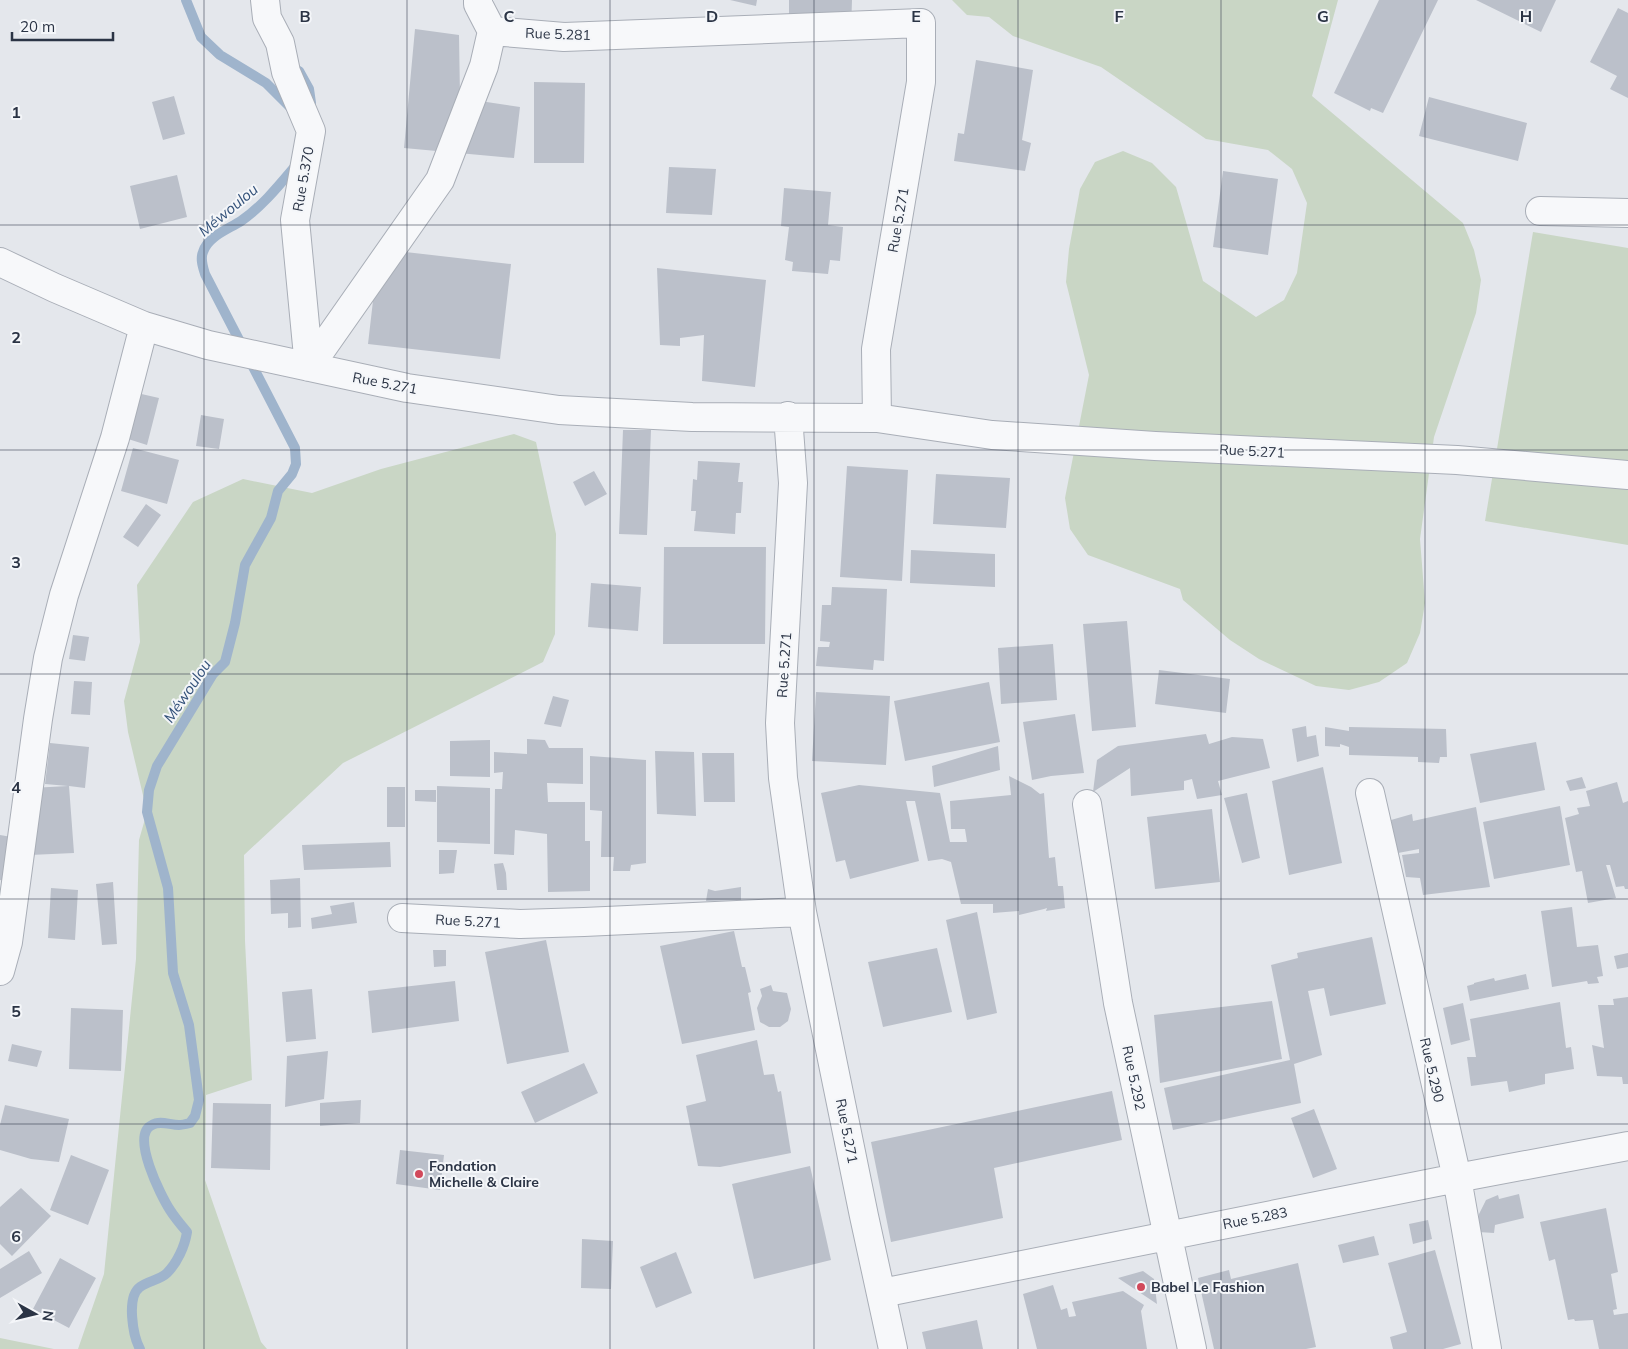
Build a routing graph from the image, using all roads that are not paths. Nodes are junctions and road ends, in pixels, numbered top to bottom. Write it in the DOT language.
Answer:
graph roads {
  1 [pos="265,0"];
  2 [pos="478,0"];
  3 [pos="921,23"];
  4 [pos="492,30"];
  5 [pos="1540,211"];
  6 [pos="1628,213"];
  7 [pos="0,262"];
  8 [pos="144,326"];
  9 [pos="309,367"];
  10 [pos="788,416"];
  11 [pos="877,418"];
  12 [pos="1628,475"];
  13 [pos="1370,793"];
  14 [pos="1088,804"];
  15 [pos="802,912"];
  16 [pos="402,918"];
  17 [pos="0,972"];
  18 [pos="1628,1146"];
  19 [pos="1457,1178"];
  20 [pos="1168,1236"];
  21 [pos="882,1293"];
  22 [pos="893,1349"];
  23 [pos="1192,1349"];
  24 [pos="1487,1349"];
  1 -- 9 [label="street, Rue 5.370"];
  2 -- 4 [label="street"];
  3 -- 4 [label="street, Rue 5.281"];
  3 -- 11 [label="street, Rue 5.271"];
  4 -- 9 [label="street"];
  5 -- 6 [label="street"];
  7 -- 8 [label="street, Rue 5.271"];
  8 -- 9 [label="street, Rue 5.271"];
  8 -- 17 [label="street"];
  9 -- 10 [label="street, Rue 5.271"];
  10 -- 11 [label="street, Rue 5.271"];
  10 -- 15 [label="street, Rue 5.271"];
  11 -- 12 [label="street, Rue 5.271"];
  13 -- 19 [label="street, Rue 5.290"];
  14 -- 20 [label="street, Rue 5.292"];
  15 -- 16 [label="street, Rue 5.271"];
  15 -- 21 [label="street, Rue 5.271"];
  18 -- 19 [label="street, Rue 5.283"];
  19 -- 20 [label="street, Rue 5.283"];
  19 -- 24 [label="street, Rue 5.290"];
  20 -- 21 [label="street, Rue 5.283"];
  20 -- 23 [label="street, Rue 5.292"];
  21 -- 22 [label="street, Rue 5.271"];
}
